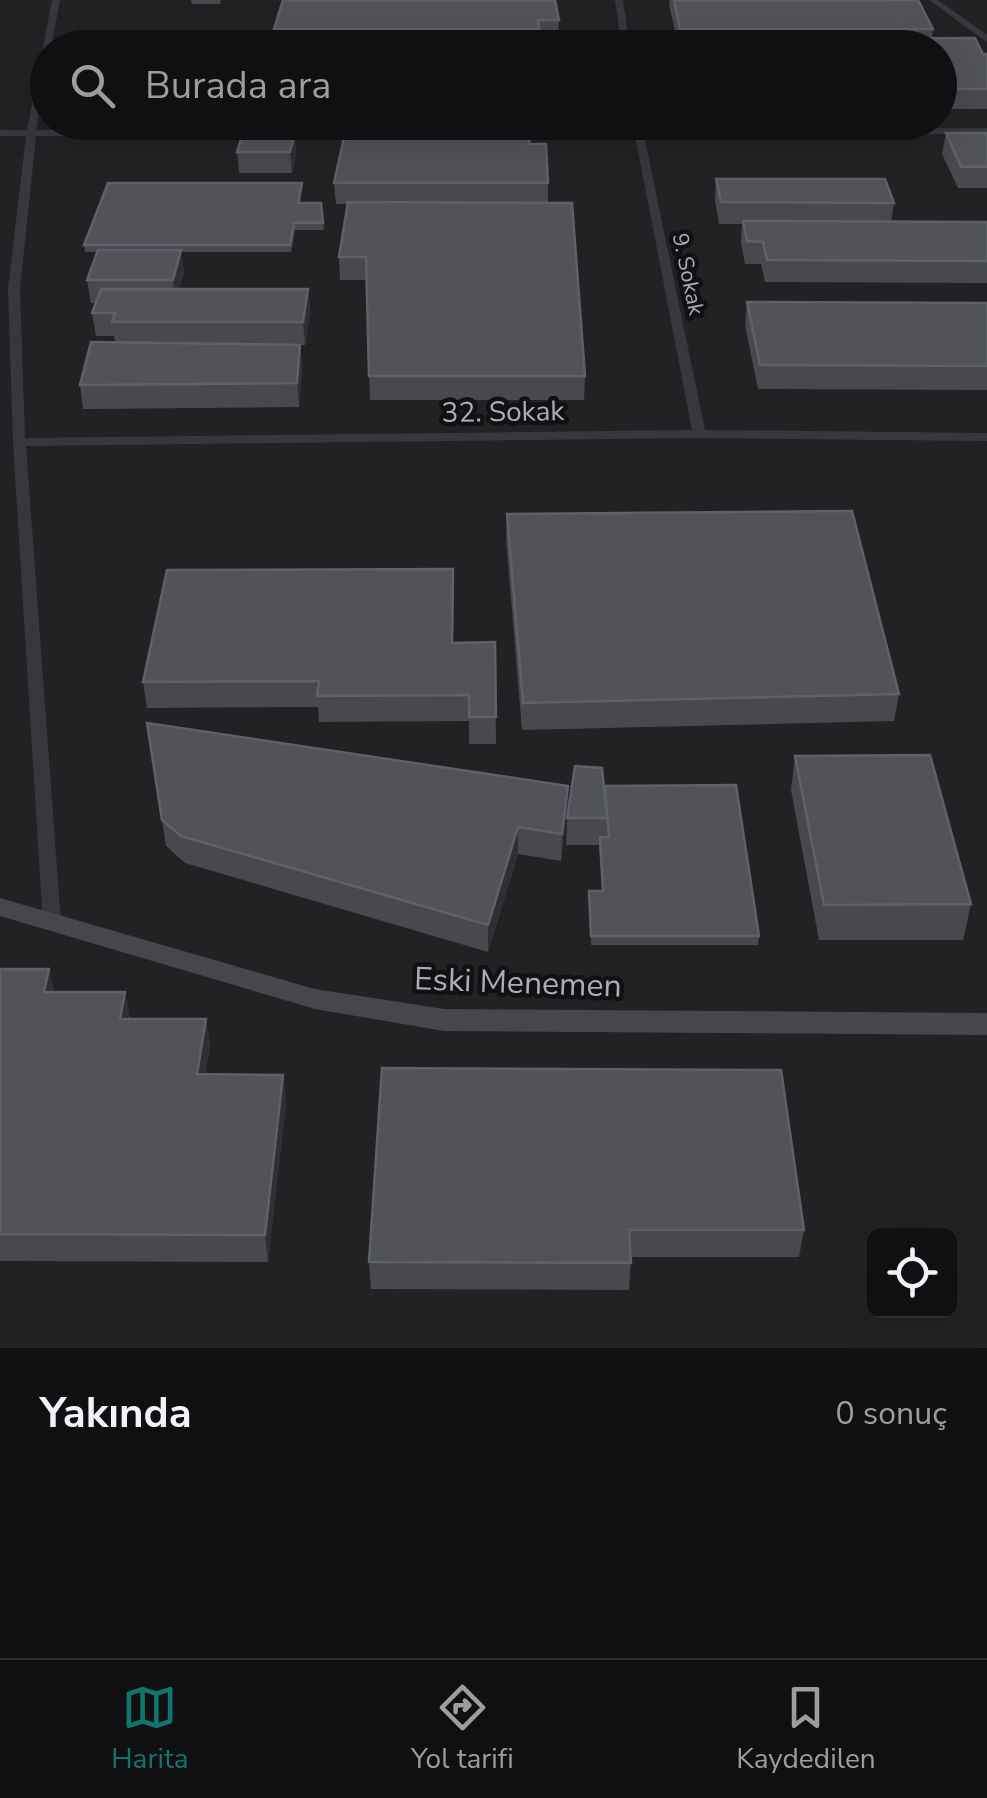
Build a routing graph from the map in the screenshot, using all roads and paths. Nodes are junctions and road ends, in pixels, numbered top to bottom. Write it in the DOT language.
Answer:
graph roads {
  1 [pos="56,0"];
  2 [pos="620,0"];
  3 [pos="933,0"];
  4 [pos="50,30"];
  5 [pos="624,30"];
  6 [pos="987,39"];
  7 [pos="957,132"];
  8 [pos="987,132"];
  9 [pos="0,133"];
  10 [pos="30,133"];
  11 [pos="30,140"];
  12 [pos="640,140"];
  13 [pos="7,289"];
  14 [pos="699,434"];
  15 [pos="987,437"];
  16 [pos="19,442"];
  17 [pos="0,907"];
  18 [pos="52,923"];
  19 [pos="987,1024"];
  1 -- 4 [label="street"];
  2 -- 5 [label="street"];
  3 -- 6 [label="street"];
  7 -- 8 [label="street"];
  9 -- 10 [label="street"];
  11 -- 13 [label="street"];
  12 -- 14 [label="street, 9. Sokak"];
  13 -- 16 [label="street"];
  14 -- 15 [label="street, 32. Sokak"];
  14 -- 16 [label="street, 32. Sokak"];
  16 -- 18 [label="street"];
  17 -- 18 [label="street, Eski Menemen"];
  18 -- 19 [label="street, Eski Menemen"];
}
